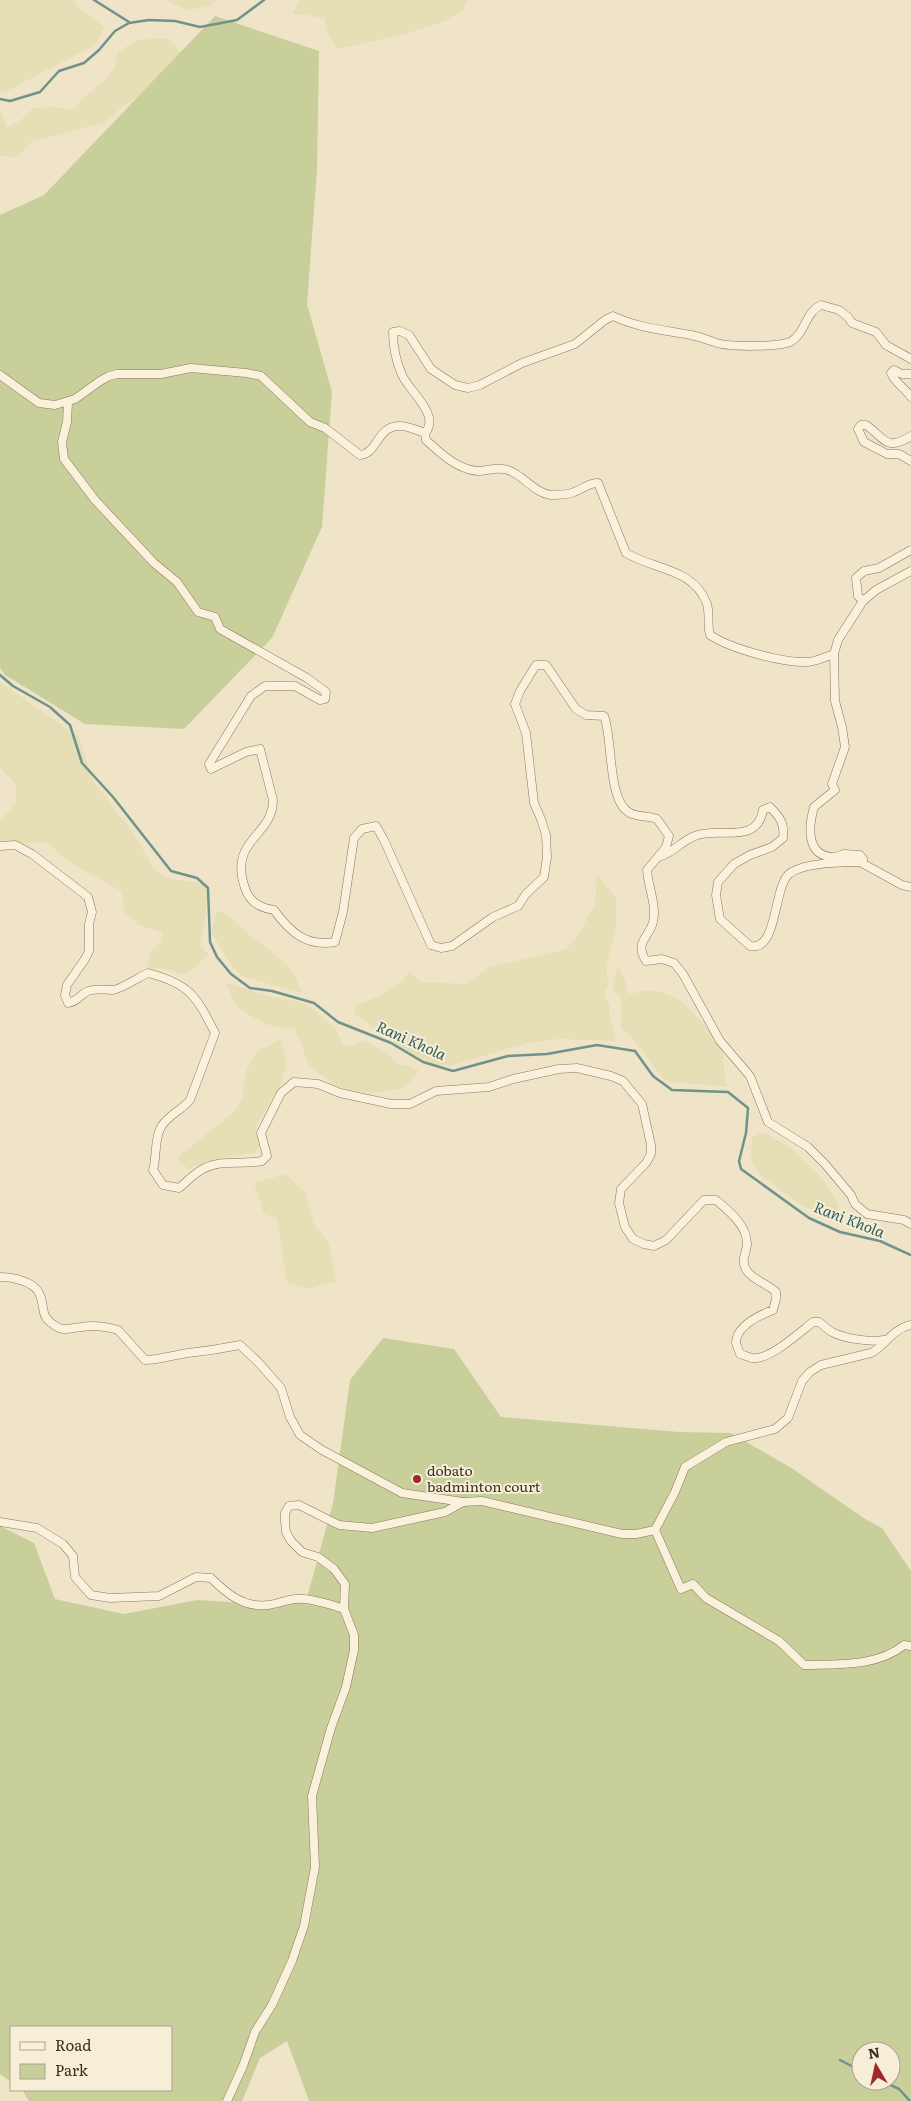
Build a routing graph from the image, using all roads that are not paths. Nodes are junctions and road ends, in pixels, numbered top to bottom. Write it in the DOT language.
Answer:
graph roads {
  1 [pos="911,359"];
  2 [pos="911,374"];
  3 [pos="0,375"];
  4 [pos="911,397"];
  5 [pos="68,402"];
  6 [pos="425,433"];
  7 [pos="911,436"];
  8 [pos="911,461"];
  9 [pos="911,550"];
  10 [pos="911,571"];
  11 [pos="863,600"];
  12 [pos="834,654"];
  13 [pos="0,846"];
  14 [pos="658,857"];
  15 [pos="860,862"];
  16 [pos="911,887"];
  17 [pos="911,1224"];
  18 [pos="0,1277"];
  19 [pos="911,1324"];
  20 [pos="884,1340"];
  21 [pos="463,1502"];
  22 [pos="0,1522"];
  23 [pos="655,1530"];
  24 [pos="344,1609"];
  25 [pos="911,1646"];
  26 [pos="227,2101"];
  1 -- 6 [label="street"];
  2 -- 4 [label="street"];
  3 -- 5 [label="street"];
  5 -- 6 [label="street"];
  5 -- 14 [label="street"];
  6 -- 12 [label="street"];
  7 -- 8 [label="street"];
  9 -- 11 [label="street"];
  10 -- 11 [label="street"];
  11 -- 12 [label="street"];
  12 -- 15 [label="street"];
  13 -- 20 [label="street"];
  14 -- 15 [label="street"];
  14 -- 17 [label="street"];
  15 -- 16 [label="street"];
  18 -- 21 [label="street"];
  19 -- 20 [label="street"];
  20 -- 23 [label="street"];
  21 -- 23 [label="street"];
  21 -- 24 [label="street"];
  22 -- 24 [label="street"];
  23 -- 25 [label="street"];
  24 -- 26 [label="street"];
}
